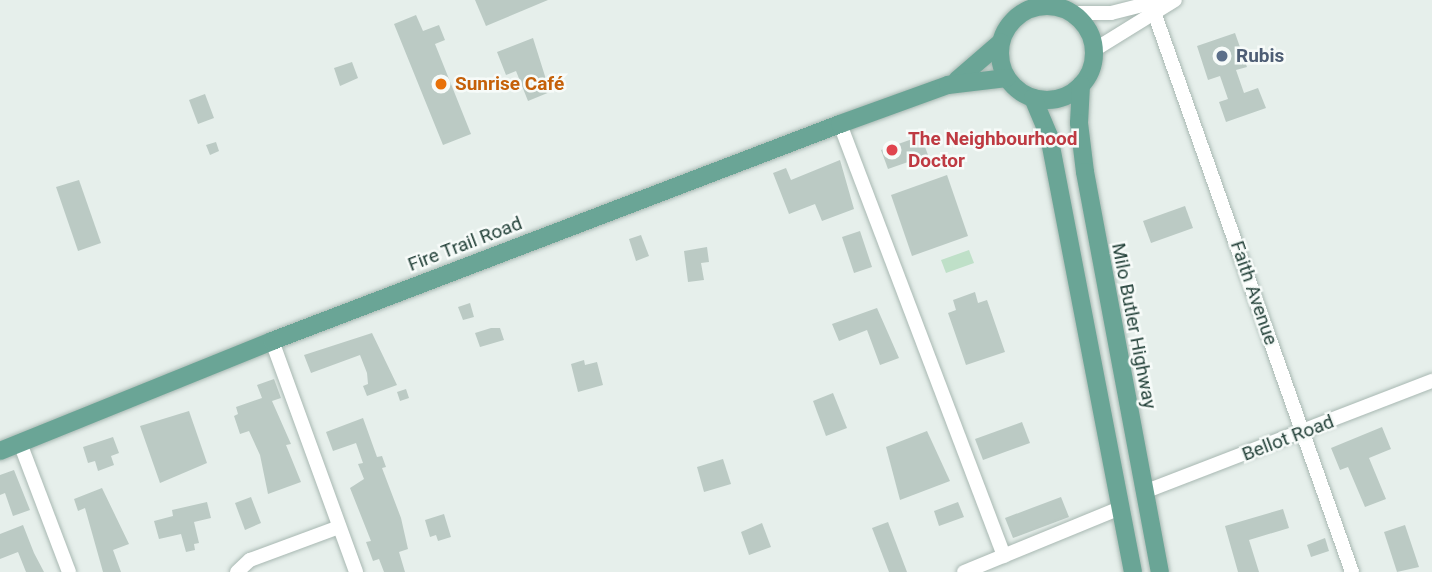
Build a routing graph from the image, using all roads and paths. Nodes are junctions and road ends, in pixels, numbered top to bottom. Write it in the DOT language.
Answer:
graph roads {
  1 [pos="1015,0"];
  2 [pos="1162,0"];
  3 [pos="1175,0"];
  4 [pos="1063,7"];
  5 [pos="1155,15"];
  6 [pos="1014,19"];
  7 [pos="1001,42"];
  8 [pos="1094,50"];
  9 [pos="1007,78"];
  10 [pos="948,85"];
  11 [pos="1081,85"];
  12 [pos="1033,98"];
  13 [pos="840,124"];
  14 [pos="272,341"];
  15 [pos="1432,381"];
  16 [pos="1302,433"];
  17 [pos="20,443"];
  18 [pos="0,451"];
  19 [pos="1144,492"];
  20 [pos="1120,508"];
  21 [pos="339,527"];
  22 [pos="1003,556"];
  23 [pos="69,572"];
  24 [pos="237,572"];
  25 [pos="356,572"];
  26 [pos="964,572"];
  27 [pos="1133,572"];
  28 [pos="1160,572"];
  29 [pos="1352,572"];
  1 -- 6 [label="main road"];
  2 -- 4 [label="street"];
  3 -- 5 [label="street"];
  4 -- 6 [label="main road"];
  4 -- 8 [label="main road"];
  5 -- 8 [label="street"];
  5 -- 16 [label="street, Faith Avenue"];
  6 -- 7 [label="main road"];
  7 -- 9 [label="main road"];
  7 -- 10 [label="main road, Fire Trail Road"];
  8 -- 11 [label="main road"];
  9 -- 10 [label="main road, Fire Trail Road"];
  9 -- 12 [label="main road"];
  10 -- 13 [label="main road, Fire Trail Road"];
  11 -- 12 [label="main road"];
  11 -- 19 [label="main road, Milo Butler Highway"];
  12 -- 20 [label="main road"];
  13 -- 14 [label="main road, Fire Trail Road"];
  13 -- 22 [label="street"];
  14 -- 17 [label="main road, Fire Trail Road"];
  14 -- 21 [label="street"];
  15 -- 16 [label="street, Bellot Road"];
  16 -- 19 [label="street, Bellot Road"];
  16 -- 29 [label="street, Faith Avenue"];
  17 -- 18 [label="main road, Fire Trail Road"];
  17 -- 23 [label="street"];
  19 -- 28 [label="main road, Milo Butler Highway"];
  20 -- 22 [label="street"];
  20 -- 27 [label="main road"];
  21 -- 24 [label="street"];
  21 -- 25 [label="street"];
  22 -- 26 [label="street"];
}
